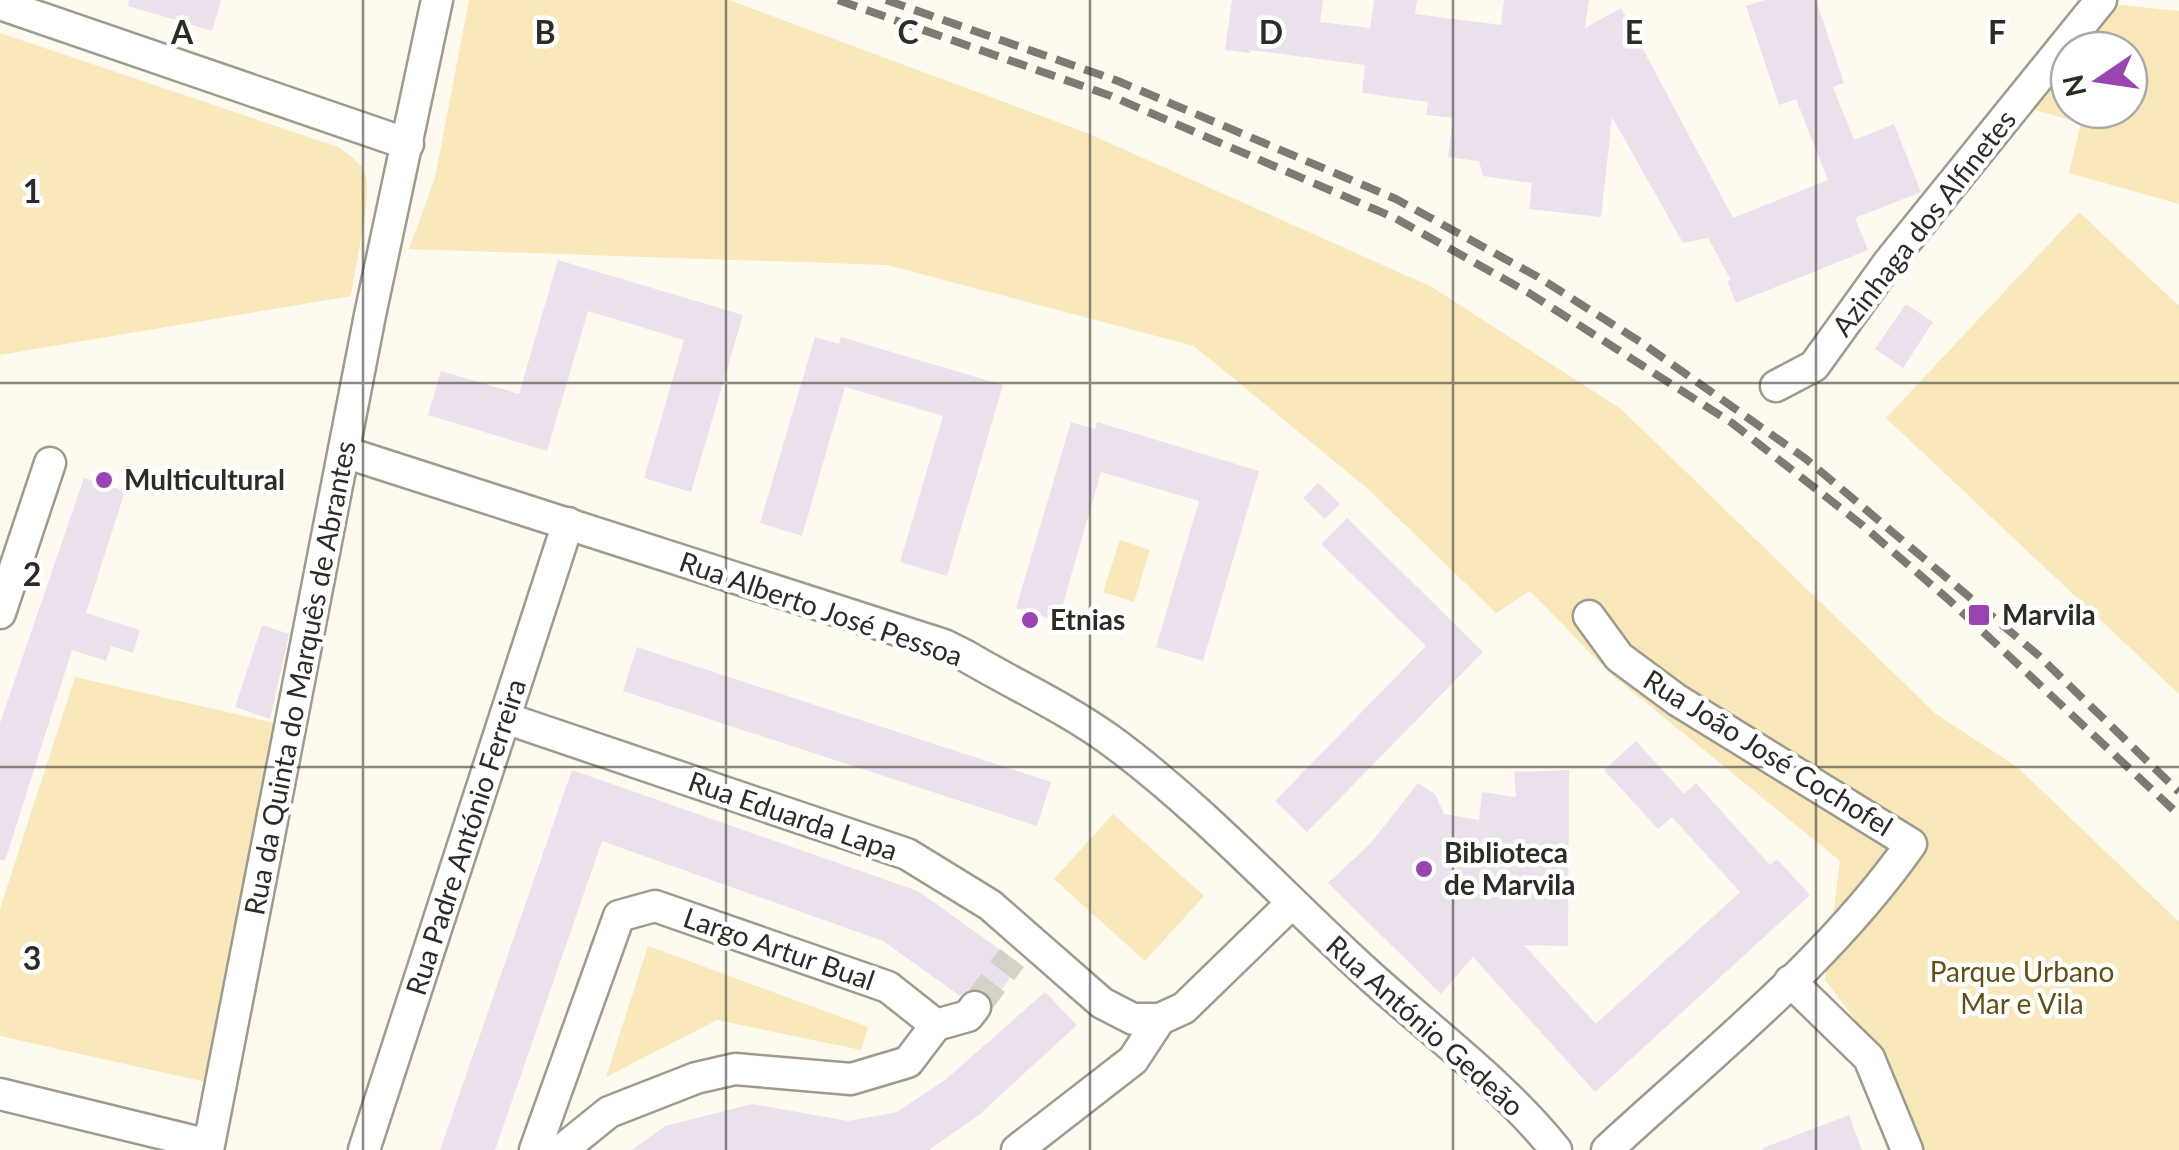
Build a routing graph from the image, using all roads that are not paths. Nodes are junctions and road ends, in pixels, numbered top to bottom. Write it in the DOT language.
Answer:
graph roads {
  1 [pos="437,0"];
  2 [pos="2101,0"];
  3 [pos="0,4"];
  4 [pos="408,144"];
  5 [pos="1776,386"];
  6 [pos="344,452"];
  7 [pos="50,464"];
  8 [pos="568,523"];
  9 [pos="0,614"];
  10 [pos="1589,616"];
  11 [pos="504,718"];
  12 [pos="1290,904"];
  13 [pos="1790,981"];
  14 [pos="975,1007"];
  15 [pos="1160,1019"];
  16 [pos="936,1025"];
  17 [pos="0,1094"];
  18 [pos="364,1150"];
  19 [pos="536,1150"];
  20 [pos="562,1150"];
  21 [pos="1017,1150"];
  22 [pos="1556,1150"];
  23 [pos="1607,1150"];
  24 [pos="1907,1150"];
  1 -- 4 [label="street, Rua da Quinta do Marquês de Abrantes"];
  2 -- 5 [label="street, Azinhaga dos Alfinetes"];
  3 -- 4 [label="street"];
  4 -- 6 [label="street, Rua da Quinta do Marquês de Abrantes"];
  6 -- 8 [label="street, Rua Alberto José Pessoa"];
  6 -- 17 [label="street, Rua da Quinta do Marquês de Abrantes"];
  7 -- 9 [label="street"];
  8 -- 11 [label="street, Rua Padre António Ferreira"];
  8 -- 12 [label="street, Rua Alberto José Pessoa"];
  10 -- 13 [label="street, Rua João José Cochofel"];
  11 -- 15 [label="street, Rua Eduarda Lapa"];
  11 -- 18 [label="street, Rua Padre António Ferreira"];
  12 -- 15 [label="street"];
  12 -- 22 [label="street, Rua António Gedeão"];
  13 -- 23 [label="street"];
  13 -- 24 [label="street"];
  14 -- 16 [label="street"];
  15 -- 21 [label="street"];
  16 -- 19 [label="street, Largo Artur Bual"];
  16 -- 20 [label="street"];
}
